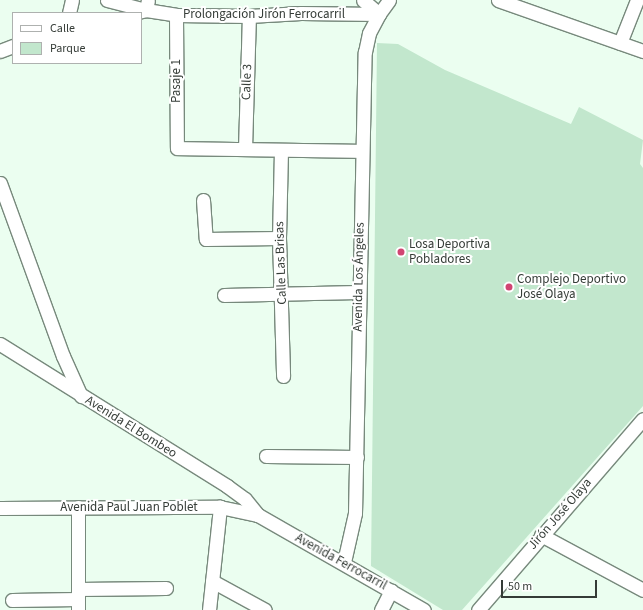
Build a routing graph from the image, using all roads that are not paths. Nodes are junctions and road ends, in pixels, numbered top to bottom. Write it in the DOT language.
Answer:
graph roads {
  1 [pos="72,0"];
  2 [pos="107,0"];
  3 [pos="363,0"];
  4 [pos="389,0"];
  5 [pos="498,0"];
  6 [pos="637,0"];
  7 [pos="143,8"];
  8 [pos="69,12"];
  9 [pos="379,14"];
  10 [pos="176,15"];
  11 [pos="249,16"];
  12 [pos="620,43"];
  13 [pos="12,46"];
  14 [pos="0,51"];
  15 [pos="643,51"];
  16 [pos="245,149"];
  17 [pos="281,150"];
  18 [pos="362,151"];
  19 [pos="0,183"];
  20 [pos="203,200"];
  21 [pos="280,238"];
  22 [pos="358,292"];
  23 [pos="283,293"];
  24 [pos="224,294"];
  25 [pos="0,344"];
  26 [pos="284,376"];
  27 [pos="81,396"];
  28 [pos="643,419"];
  29 [pos="266,456"];
  30 [pos="357,458"];
  31 [pos="78,507"];
  32 [pos="220,507"];
  33 [pos="0,508"];
  34 [pos="258,515"];
  35 [pos="541,535"];
  36 [pos="344,562"];
  37 [pos="212,581"];
  38 [pos="166,588"];
  39 [pos="391,590"];
  40 [pos="643,590"];
  41 [pos="78,599"];
  42 [pos="12,600"];
  43 [pos="209,610"];
  44 [pos="265,610"];
  45 [pos="381,610"];
  46 [pos="424,610"];
  47 [pos="478,610"];
  1 -- 8 [label="street"];
  2 -- 7 [label="street, Prolongación Jirón Ferrocarril"];
  3 -- 9 [label="street"];
  4 -- 9 [label="street"];
  5 -- 12 [label="street"];
  6 -- 12 [label="street"];
  7 -- 10 [label="street, Prolongación Jirón Ferrocarril"];
  9 -- 11 [label="street, Prolongación Jirón Ferrocarril"];
  9 -- 18 [label="street, Avenida Los Ángeles"];
  10 -- 11 [label="street, Prolongación Jirón Ferrocarril"];
  10 -- 16 [label="street, Pasaje 1"];
  11 -- 16 [label="street, Calle 3"];
  12 -- 15 [label="street"];
  13 -- 14 [label="street"];
  16 -- 17 [label="street"];
  17 -- 18 [label="street"];
  17 -- 21 [label="street, Calle Las Brisas"];
  18 -- 22 [label="street, Avenida Los Ángeles"];
  19 -- 27 [label="street"];
  20 -- 21 [label="street"];
  21 -- 23 [label="street, Calle Las Brisas"];
  22 -- 23 [label="street"];
  22 -- 30 [label="street, Avenida Los Ángeles"];
  23 -- 24 [label="street"];
  23 -- 26 [label="street, Calle Las Brisas"];
  25 -- 27 [label="street, Avenida El Bombeo"];
  27 -- 34 [label="street, Avenida El Bombeo"];
  28 -- 35 [label="street, Jirón José Olaya"];
  29 -- 30 [label="street"];
  30 -- 36 [label="street, Avenida Los Ángeles"];
  31 -- 32 [label="street, Avenida Paul Juan Poblet"];
  31 -- 33 [label="street, Avenida Paul Juan Poblet"];
  31 -- 41 [label="street"];
  32 -- 34 [label="street, Avenida Paul Juan Poblet"];
  32 -- 37 [label="street"];
  34 -- 36 [label="street, Avenida Ferrocarril"];
  35 -- 40 [label="street"];
  35 -- 47 [label="street, Jirón José Olaya"];
  36 -- 39 [label="street, Avenida Ferrocarril"];
  37 -- 43 [label="street"];
  37 -- 44 [label="street"];
  38 -- 41 [label="street"];
  39 -- 45 [label="street"];
  39 -- 46 [label="street, Avenida Ferrocarril"];
  41 -- 42 [label="street"];
}
